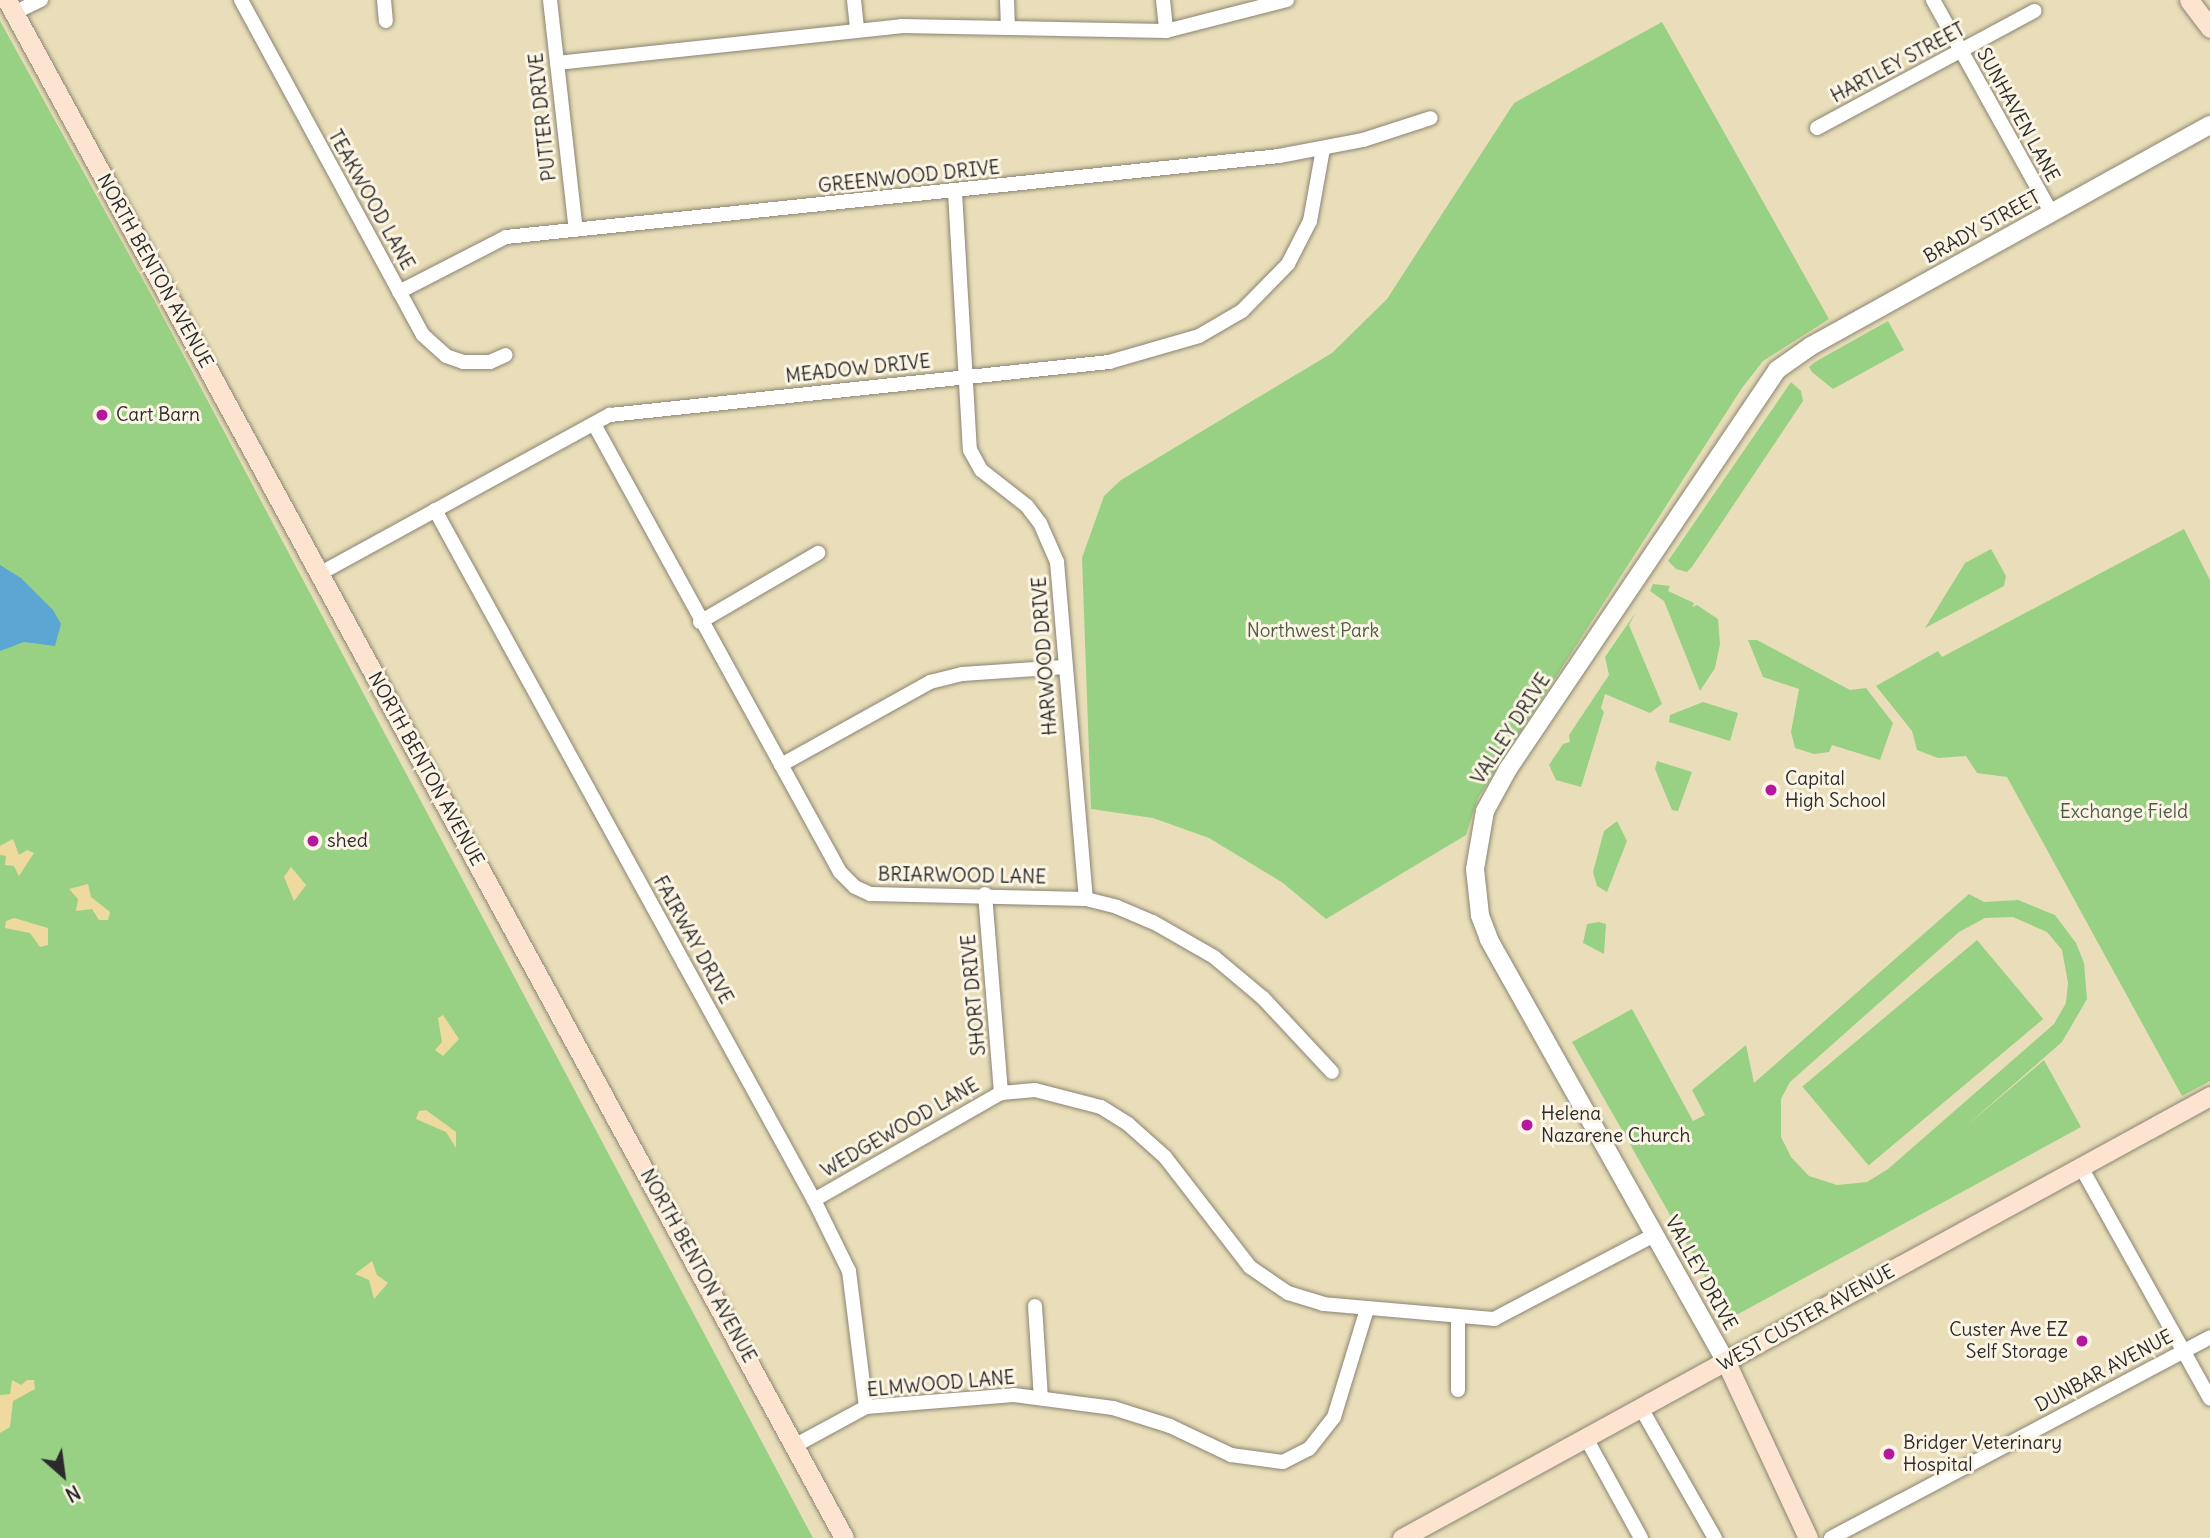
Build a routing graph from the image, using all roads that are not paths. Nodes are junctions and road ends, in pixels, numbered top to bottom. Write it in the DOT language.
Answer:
graph roads {
  1 [pos="41,0"];
  2 [pos="241,0"];
  3 [pos="384,0"];
  4 [pos="550,0"];
  5 [pos="855,0"];
  6 [pos="1007,0"];
  7 [pos="1163,0"];
  8 [pos="1287,0"];
  9 [pos="1933,0"];
  10 [pos="2189,0"];
  11 [pos="11,6"];
  12 [pos="2034,11"];
  13 [pos="386,21"];
  14 [pos="1008,26"];
  15 [pos="2210,28"];
  16 [pos="857,29"];
  17 [pos="1166,31"];
  18 [pos="1960,51"];
  19 [pos="557,63"];
  20 [pos="1431,118"];
  21 [pos="2210,125"];
  22 [pos="1817,128"];
  23 [pos="1323,149"];
  24 [pos="955,192"];
  25 [pos="2051,212"];
  26 [pos="576,230"];
  27 [pos="399,292"];
  28 [pos="506,355"];
  29 [pos="1777,370"];
  30 [pos="964,376"];
  31 [pos="594,424"];
  32 [pos="435,510"];
  33 [pos="818,554"];
  34 [pos="319,573"];
  35 [pos="700,622"];
  36 [pos="1065,667"];
  37 [pos="780,765"];
  38 [pos="985,894"];
  39 [pos="1086,899"];
  40 [pos="1332,1072"];
  41 [pos="1002,1093"];
  42 [pos="2210,1096"];
  43 [pos="2081,1167"];
  44 [pos="814,1199"];
  45 [pos="1656,1234"];
  46 [pos="1035,1306"];
  47 [pos="1367,1309"];
  48 [pos="1458,1319"];
  49 [pos="2210,1337"];
  50 [pos="2184,1351"];
  51 [pos="1726,1362"];
  52 [pos="1458,1390"];
  53 [pos="1041,1398"];
  54 [pos="2210,1399"];
  55 [pos="866,1407"];
  56 [pos="1641,1408"];
  57 [pos="1586,1438"];
  58 [pos="796,1445"];
  59 [pos="844,1538"];
  60 [pos="1402,1538"];
  61 [pos="1641,1538"];
  62 [pos="1715,1538"];
  63 [pos="1808,1538"];
  64 [pos="1831,1538"];
  1 -- 11 [label="street"];
  2 -- 27 [label="street, TEAKWOOD LANE"];
  3 -- 13 [label="street"];
  4 -- 19 [label="street, PUTTER DRIVE"];
  5 -- 16 [label="street"];
  6 -- 14 [label="street"];
  7 -- 17 [label="street"];
  8 -- 17 [label="street"];
  9 -- 18 [label="street, SUNHAVEN LANE"];
  10 -- 15 [label="main road"];
  11 -- 34 [label="main road, NORTH BENTON AVENUE"];
  12 -- 18 [label="street, HARTLEY STREET"];
  14 -- 16 [label="street"];
  14 -- 17 [label="street"];
  16 -- 19 [label="street"];
  18 -- 22 [label="street, HARTLEY STREET"];
  18 -- 25 [label="street, SUNHAVEN LANE"];
  19 -- 26 [label="street, PUTTER DRIVE"];
  20 -- 23 [label="street, GREENWOOD DRIVE"];
  21 -- 25 [label="street, BRADY STREET"];
  23 -- 24 [label="street, GREENWOOD DRIVE"];
  23 -- 30 [label="street, MEADOW DRIVE"];
  24 -- 26 [label="street, GREENWOOD DRIVE"];
  24 -- 30 [label="street, HARWOOD DRIVE"];
  25 -- 29 [label="street, BRADY STREET"];
  26 -- 27 [label="street, GREENWOOD DRIVE"];
  27 -- 28 [label="street, TEAKWOOD LANE"];
  29 -- 45 [label="street, VALLEY DRIVE"];
  30 -- 31 [label="street, MEADOW DRIVE"];
  30 -- 36 [label="street, HARWOOD DRIVE"];
  31 -- 32 [label="street, MEADOW DRIVE"];
  31 -- 35 [label="street, BRIARWOOD LANE"];
  32 -- 34 [label="street, MEADOW DRIVE"];
  32 -- 44 [label="street, FAIRWAY DRIVE"];
  33 -- 35 [label="street"];
  34 -- 58 [label="main road, NORTH BENTON AVENUE"];
  35 -- 37 [label="street, BRIARWOOD LANE"];
  36 -- 37 [label="street"];
  36 -- 39 [label="street, HARWOOD DRIVE"];
  37 -- 38 [label="street, BRIARWOOD LANE"];
  38 -- 39 [label="street, BRIARWOOD LANE"];
  38 -- 41 [label="street, SHORT DRIVE"];
  39 -- 40 [label="street, BRIARWOOD LANE"];
  41 -- 44 [label="street, WEDGEWOOD LANE"];
  41 -- 47 [label="street, WEDGEWOOD LANE"];
  42 -- 43 [label="main road, WEST CUSTER AVENUE"];
  43 -- 50 [label="street"];
  43 -- 51 [label="main road, WEST CUSTER AVENUE"];
  44 -- 55 [label="street, FAIRWAY DRIVE"];
  45 -- 48 [label="street, WEDGEWOOD LANE"];
  45 -- 51 [label="street, VALLEY DRIVE"];
  46 -- 53 [label="street"];
  47 -- 48 [label="street, WEDGEWOOD LANE"];
  47 -- 53 [label="street, ELMWOOD LANE"];
  48 -- 52 [label="street"];
  49 -- 50 [label="street, DUNBAR AVENUE"];
  50 -- 54 [label="street"];
  50 -- 64 [label="street, DUNBAR AVENUE"];
  51 -- 56 [label="main road, WEST CUSTER AVENUE"];
  51 -- 63 [label="main road"];
  53 -- 55 [label="street, ELMWOOD LANE"];
  55 -- 58 [label="street, ELMWOOD LANE"];
  56 -- 57 [label="main road, WEST CUSTER AVENUE"];
  56 -- 62 [label="street"];
  57 -- 60 [label="main road, WEST CUSTER AVENUE"];
  57 -- 61 [label="street"];
  58 -- 59 [label="main road, NORTH BENTON AVENUE"];
}
